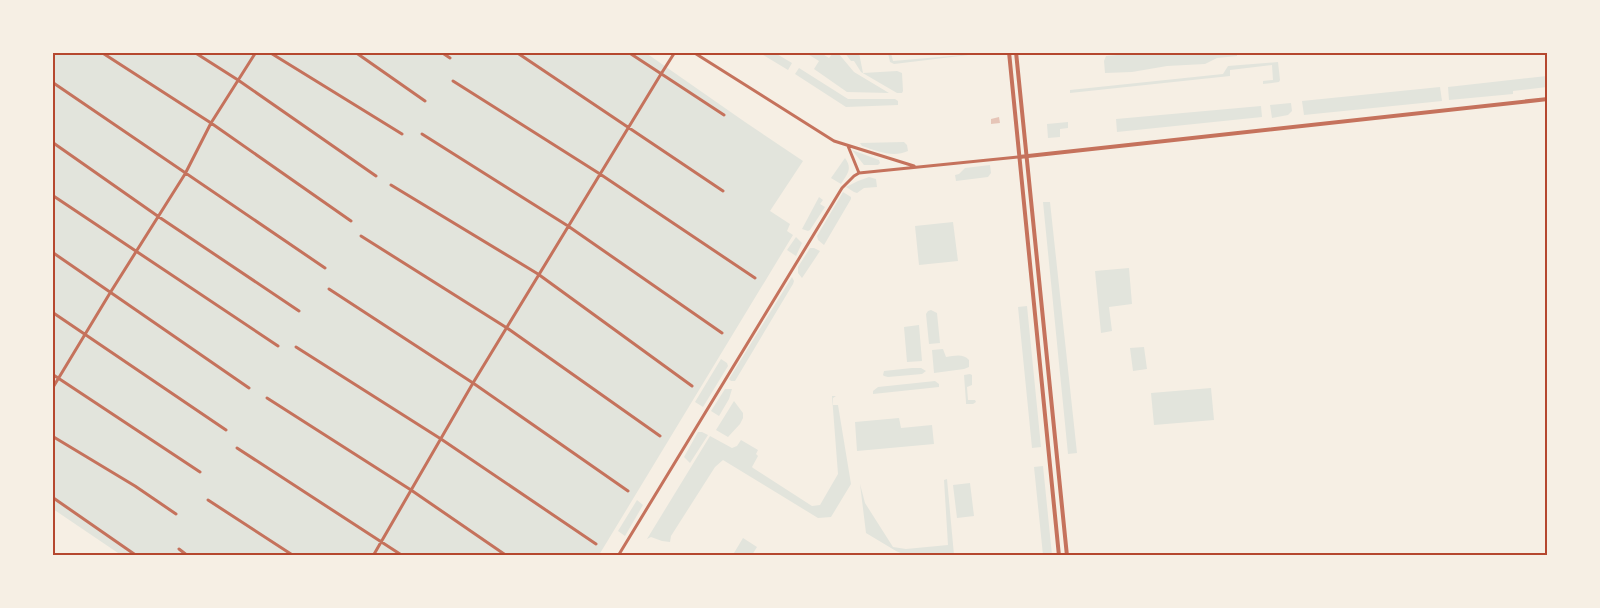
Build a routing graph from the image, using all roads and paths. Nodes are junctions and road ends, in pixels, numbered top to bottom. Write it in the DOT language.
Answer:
graph roads {
  1 [pos="101,52"];
  2 [pos="194,52"];
  3 [pos="256,52"];
  4 [pos="269,52"];
  5 [pos="355,52"];
  6 [pos="441,52"];
  7 [pos="516,52"];
  8 [pos="628,52"];
  9 [pos="675,52"];
  10 [pos="693,52"];
  11 [pos="1009,52"];
  12 [pos="1016,52"];
  13 [pos="450,58"];
  14 [pos="661,74"];
  15 [pos="238,80"];
  16 [pos="453,81"];
  17 [pos="52,82"];
  18 [pos="1548,99"];
  19 [pos="425,101"];
  20 [pos="724,115"];
  21 [pos="211,123"];
  22 [pos="628,127"];
  23 [pos="402,134"];
  24 [pos="422,134"];
  25 [pos="52,142"];
  26 [pos="848,146"];
  27 [pos="1027,156"];
  28 [pos="1019,157"];
  29 [pos="917,168"];
  30 [pos="859,173"];
  31 [pos="186,174"];
  32 [pos="600,174"];
  33 [pos="376,176"];
  34 [pos="391,185"];
  35 [pos="723,191"];
  36 [pos="52,195"];
  37 [pos="159,217"];
  38 [pos="351,221"];
  39 [pos="568,226"];
  40 [pos="361,236"];
  41 [pos="137,251"];
  42 [pos="52,252"];
  43 [pos="325,268"];
  44 [pos="538,274"];
  45 [pos="755,278"];
  46 [pos="329,290"];
  47 [pos="110,293"];
  48 [pos="1034,295"];
  49 [pos="1041,295"];
  50 [pos="299,311"];
  51 [pos="52,312"];
  52 [pos="507,328"];
  53 [pos="722,333"];
  54 [pos="86,336"];
  55 [pos="278,346"];
  56 [pos="296,346"];
  57 [pos="52,374"];
  58 [pos="59,379"];
  59 [pos="473,382"];
  60 [pos="692,386"];
  61 [pos="249,388"];
  62 [pos="52,389"];
  63 [pos="267,398"];
  64 [pos="226,430"];
  65 [pos="52,436"];
  66 [pos="660,436"];
  67 [pos="441,439"];
  68 [pos="237,448"];
  69 [pos="1049,458"];
  70 [pos="1057,458"];
  71 [pos="200,472"];
  72 [pos="1058,477"];
  73 [pos="1050,478"];
  74 [pos="411,490"];
  75 [pos="628,491"];
  76 [pos="52,497"];
  77 [pos="208,500"];
  78 [pos="176,514"];
  79 [pos="381,541"];
  80 [pos="596,544"];
  81 [pos="179,549"];
  82 [pos="137,555"];
  83 [pos="188,555"];
  84 [pos="294,555"];
  85 [pos="373,555"];
  86 [pos="403,555"];
  87 [pos="507,555"];
  88 [pos="618,555"];
  89 [pos="1059,555"];
  90 [pos="1067,555"];
  1 -- 21 [label="street"];
  2 -- 15 [label="street"];
  3 -- 15 [label="street"];
  4 -- 23 [label="street"];
  5 -- 19 [label="street"];
  6 -- 13 [label="street"];
  7 -- 22 [label="street"];
  8 -- 14 [label="street"];
  9 -- 14 [label="street"];
  10 -- 26 [label="street"];
  11 -- 28 [label="street"];
  12 -- 27 [label="street"];
  14 -- 20 [label="street"];
  14 -- 22 [label="street"];
  15 -- 21 [label="street"];
  15 -- 33 [label="street"];
  16 -- 32 [label="street"];
  17 -- 31 [label="street"];
  18 -- 27 [label="street"];
  21 -- 31 [label="street"];
  21 -- 38 [label="street"];
  22 -- 32 [label="street"];
  22 -- 35 [label="street"];
  24 -- 39 [label="street"];
  25 -- 37 [label="street"];
  26 -- 29 [label="street"];
  26 -- 30 [label="street"];
  27 -- 28 [label="street"];
  27 -- 49 [label="street"];
  28 -- 29 [label="street"];
  28 -- 48 [label="street"];
  29 -- 30 [label="street"];
  30 -- 88 [label="street"];
  31 -- 37 [label="street"];
  31 -- 43 [label="street"];
  32 -- 39 [label="street"];
  32 -- 45 [label="street"];
  34 -- 44 [label="street"];
  36 -- 41 [label="street"];
  37 -- 41 [label="street"];
  37 -- 50 [label="street"];
  39 -- 44 [label="street"];
  39 -- 53 [label="street"];
  40 -- 52 [label="street"];
  41 -- 47 [label="street"];
  41 -- 55 [label="street"];
  42 -- 47 [label="street"];
  44 -- 52 [label="street"];
  44 -- 60 [label="street"];
  46 -- 59 [label="street"];
  47 -- 54 [label="street"];
  47 -- 61 [label="street"];
  48 -- 49 [label="street"];
  48 -- 69 [label="street"];
  49 -- 70 [label="street"];
  51 -- 54 [label="street"];
  52 -- 59 [label="street"];
  52 -- 66 [label="street"];
  54 -- 58 [label="street"];
  54 -- 64 [label="street"];
  56 -- 67 [label="street"];
  57 -- 58 [label="street"];
  58 -- 62 [label="street"];
  58 -- 71 [label="street"];
  59 -- 67 [label="street"];
  59 -- 75 [label="street"];
  63 -- 74 [label="street"];
  65 -- 78 [label="street"];
  67 -- 74 [label="street"];
  67 -- 80 [label="street"];
  68 -- 79 [label="street"];
  69 -- 70 [label="street"];
  69 -- 73 [label="street"];
  70 -- 72 [label="street"];
  72 -- 73 [label="street"];
  72 -- 90 [label="street"];
  73 -- 89 [label="street"];
  74 -- 79 [label="street"];
  74 -- 87 [label="street"];
  76 -- 82 [label="street"];
  77 -- 84 [label="street"];
  79 -- 85 [label="street"];
  79 -- 86 [label="street"];
  81 -- 83 [label="street"];
}
